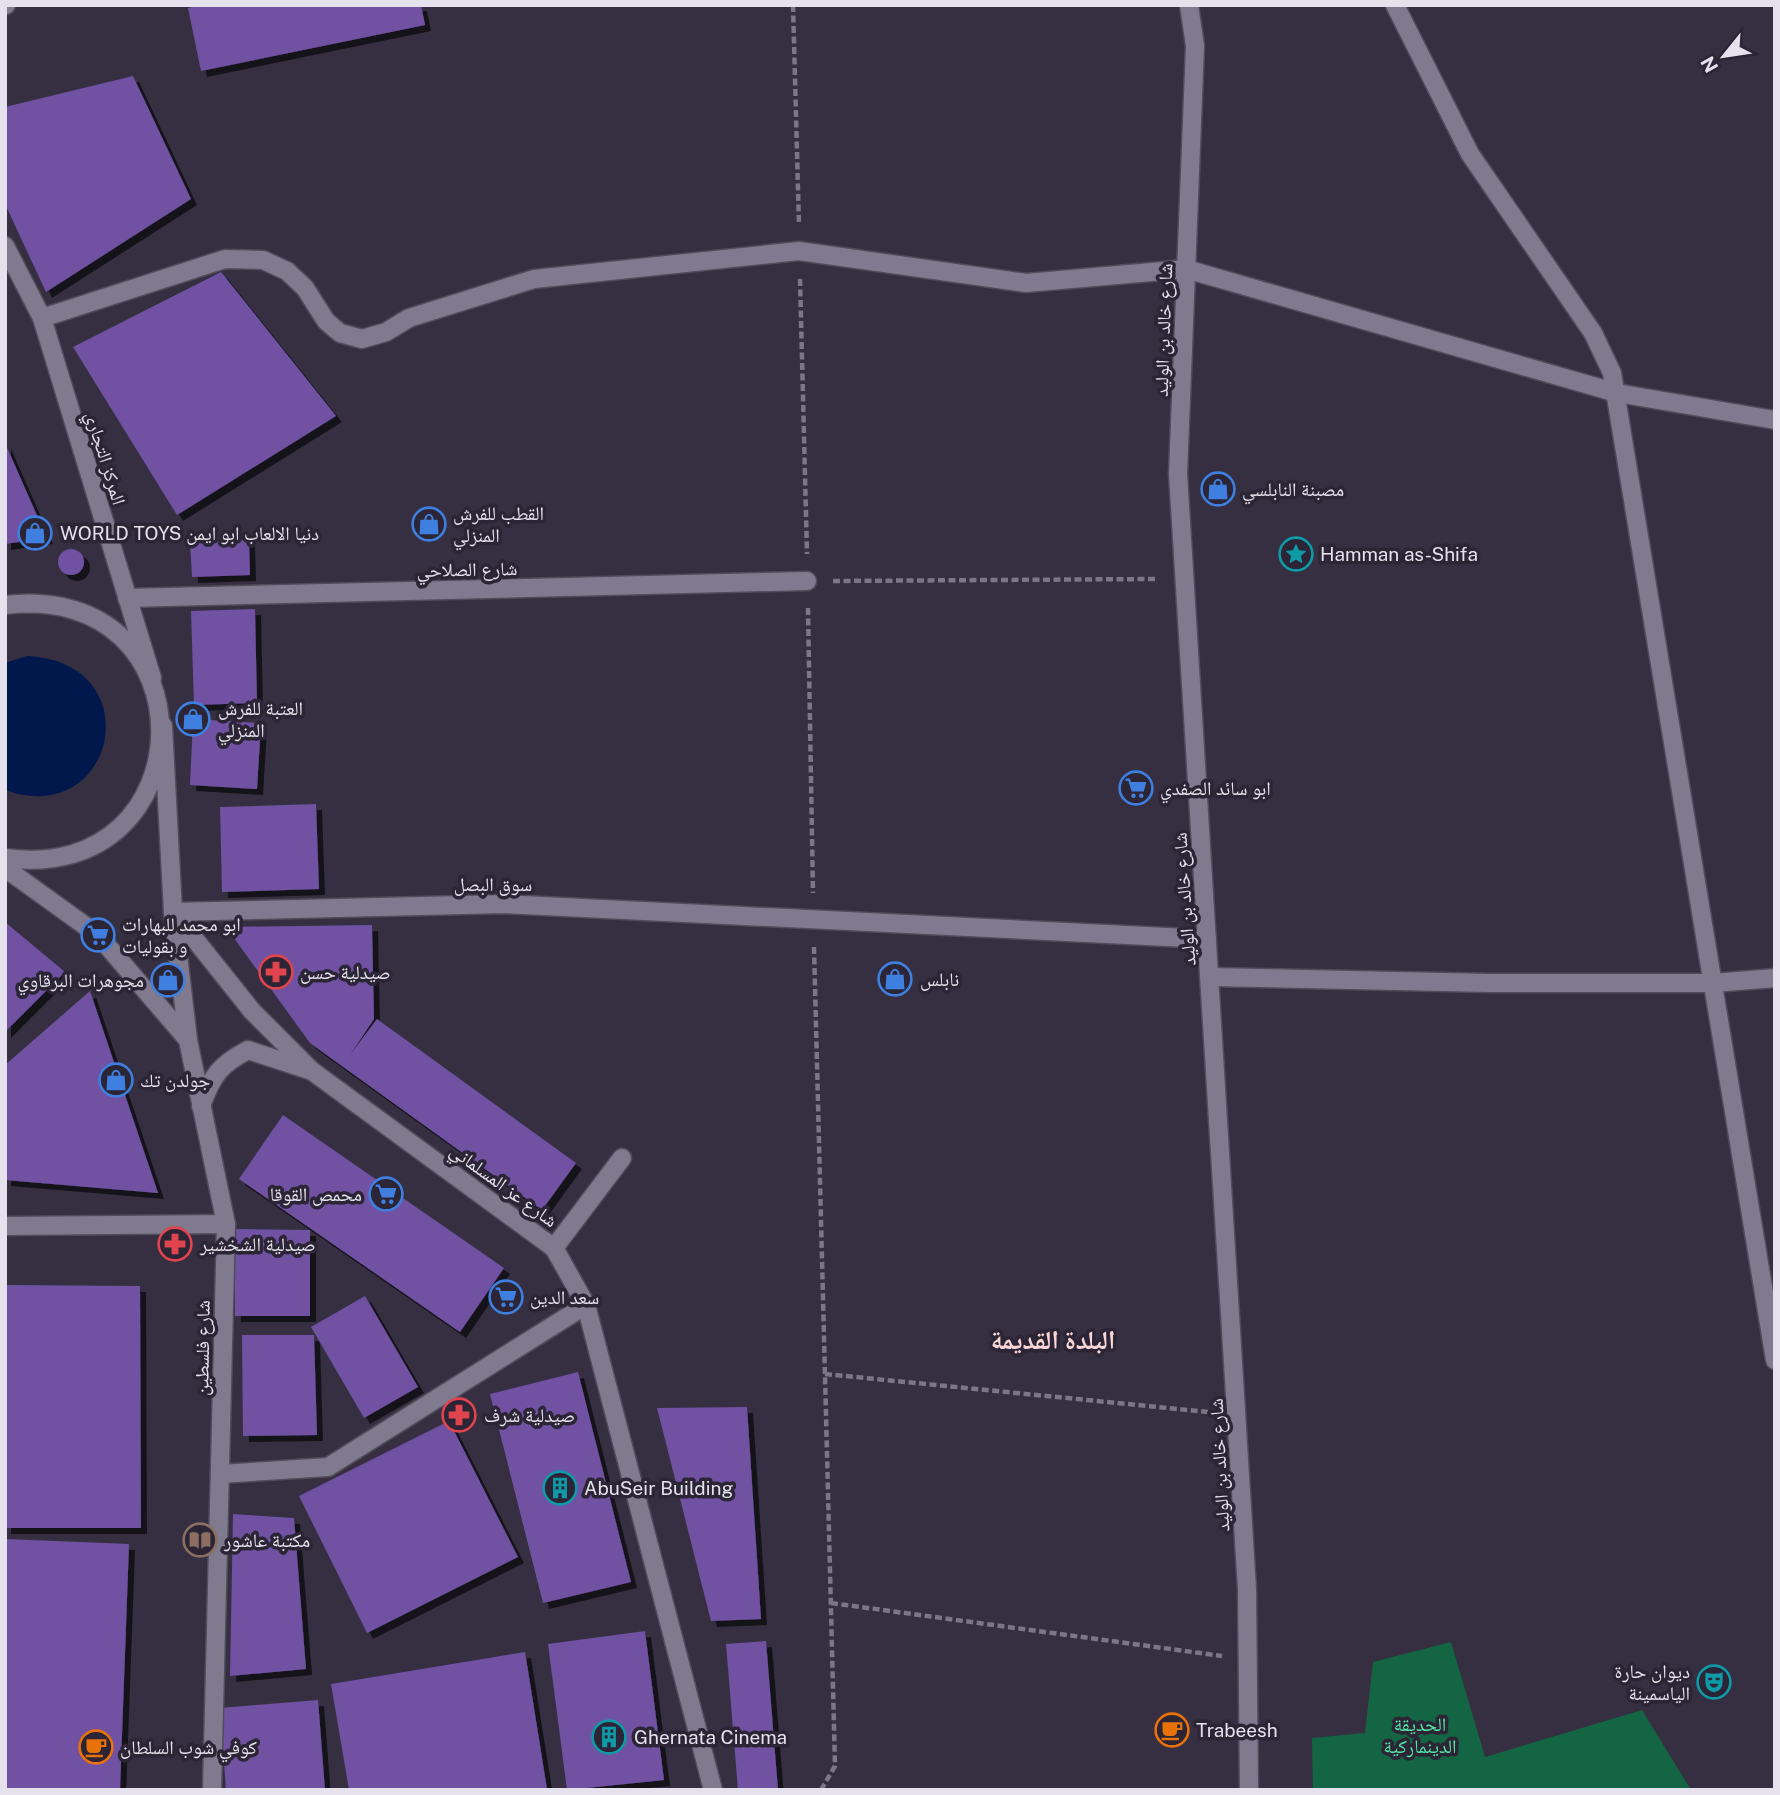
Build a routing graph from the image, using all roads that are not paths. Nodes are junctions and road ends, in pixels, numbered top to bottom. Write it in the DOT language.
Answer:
graph roads {
  1 [pos="1189,5"];
  2 [pos="1395,5"];
  3 [pos="5,246"];
  4 [pos="1186,270"];
  5 [pos="42,318"];
  6 [pos="1617,393"];
  7 [pos="1775,420"];
  8 [pos="807,581"];
  9 [pos="127,598"];
  10 [pos="5,605"];
  11 [pos="155,688"];
  12 [pos="163,726"];
  13 [pos="5,858"];
  14 [pos="5,868"];
  15 [pos="173,912"];
  16 [pos="1207,939"];
  17 [pos="1210,977"];
  18 [pos="1775,978"];
  19 [pos="1713,983"];
  20 [pos="188,1040"];
  21 [pos="312,1071"];
  22 [pos="201,1106"];
  23 [pos="622,1158"];
  24 [pos="226,1224"];
  25 [pos="5,1226"];
  26 [pos="554,1248"];
  27 [pos="586,1305"];
  28 [pos="1775,1360"];
  29 [pos="220,1474"];
  30 [pos="212,1790"];
  31 [pos="713,1790"];
  32 [pos="1249,1790"];
  1 -- 4 [label="street, شارع خالد بن الوليد"];
  2 -- 6 [label="street"];
  3 -- 5 [label="street, المركز التجاري"];
  4 -- 5 [label="street"];
  4 -- 6 [label="street"];
  4 -- 16 [label="street, شارع خالد بن الوليد"];
  5 -- 9 [label="street, المركز التجاري"];
  6 -- 7 [label="street"];
  6 -- 19 [label="street"];
  8 -- 9 [label="street, شارع الصلاحي"];
  9 -- 11 [label="street, المركز التجاري"];
  10 -- 11 [label="street"];
  11 -- 12 [label="street"];
  12 -- 13 [label="street"];
  12 -- 15 [label="street, شارع فلسطين"];
  14 -- 20 [label="street"];
  15 -- 16 [label="street, سوق البصل"];
  15 -- 20 [label="street, شارع فلسطين"];
  15 -- 21 [label="street, شارع عز المسلماني"];
  16 -- 17 [label="street, شارع خالد بن الوليد"];
  17 -- 19 [label="street"];
  17 -- 32 [label="street, شارع خالد بن الوليد"];
  18 -- 19 [label="street"];
  19 -- 28 [label="street"];
  20 -- 22 [label="street, شارع فلسطين"];
  21 -- 22 [label="street"];
  21 -- 26 [label="street, شارع عز المسلماني"];
  22 -- 24 [label="street, شارع فلسطين"];
  23 -- 26 [label="street"];
  24 -- 25 [label="street"];
  24 -- 29 [label="street, شارع فلسطين"];
  26 -- 27 [label="street, شارع عز المسلماني"];
  27 -- 29 [label="street"];
  27 -- 31 [label="street, شارع عز المسلماني"];
  29 -- 30 [label="street, شارع فلسطين"];
}
